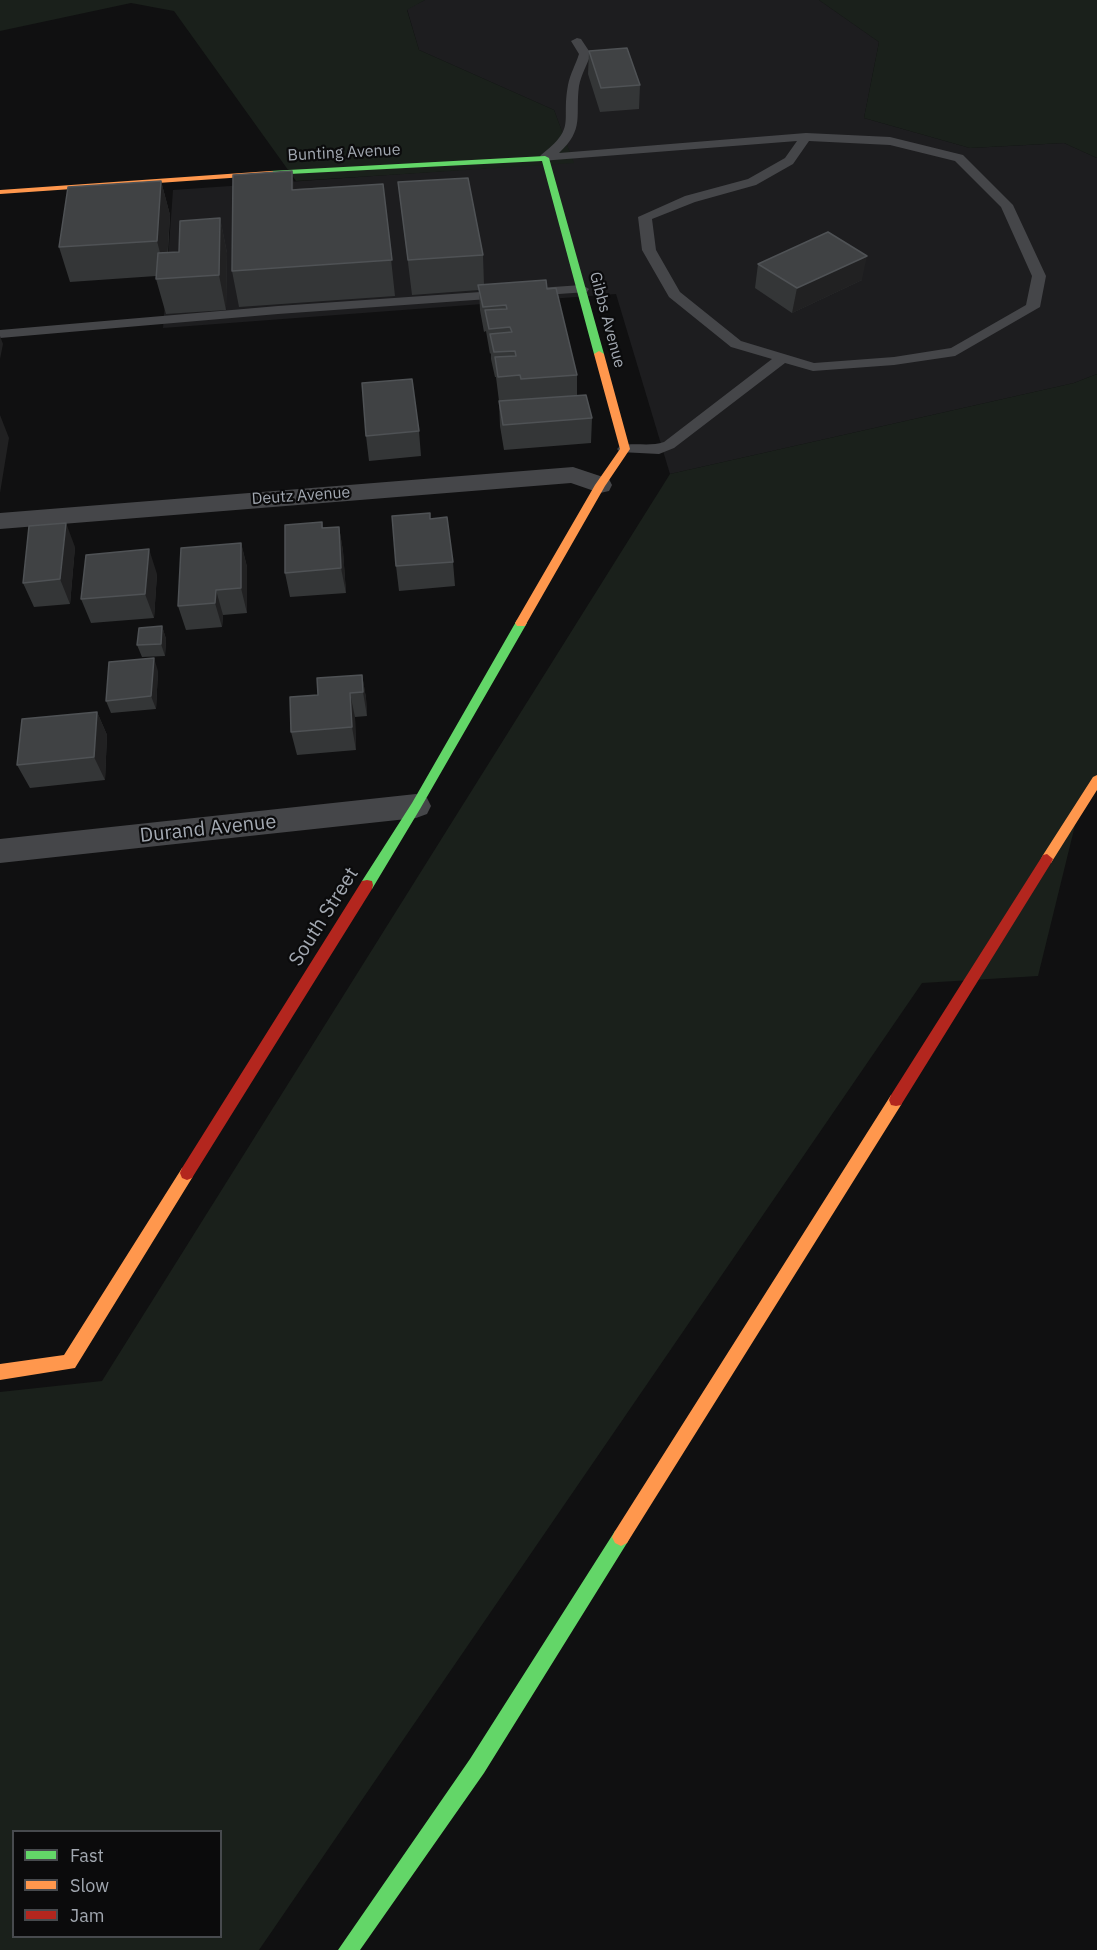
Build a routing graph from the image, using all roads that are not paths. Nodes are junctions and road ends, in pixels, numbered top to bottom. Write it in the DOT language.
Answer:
graph roads {
  1 [pos="577,40"];
  2 [pos="806,137"];
  3 [pos="545,159"];
  4 [pos="0,192"];
  5 [pos="582,289"];
  6 [pos="0,334"];
  7 [pos="783,358"];
  8 [pos="625,449"];
  9 [pos="600,485"];
  10 [pos="0,521"];
  11 [pos="1097,780"];
  12 [pos="416,806"];
  13 [pos="0,851"];
  14 [pos="0,1372"];
  15 [pos="348,1950"];
  1 -- 3 [label="lane"];
  2 -- 3 [label="lane"];
  2 -- 7 [label="lane"];
  2 -- 7 [label="lane"];
  3 -- 4 [label="main road, Bunting Avenue"];
  3 -- 5 [label="main road, Gibbs Avenue"];
  5 -- 6 [label="lane"];
  5 -- 8 [label="main road, Gibbs Avenue"];
  7 -- 8 [label="lane"];
  8 -- 9 [label="main road"];
  9 -- 10 [label="street, Deutz Avenue"];
  9 -- 12 [label="main road, South Street"];
  11 -- 15 [label="main road"];
  12 -- 13 [label="street, Durand Avenue"];
  12 -- 14 [label="main road, South Street"];
}
